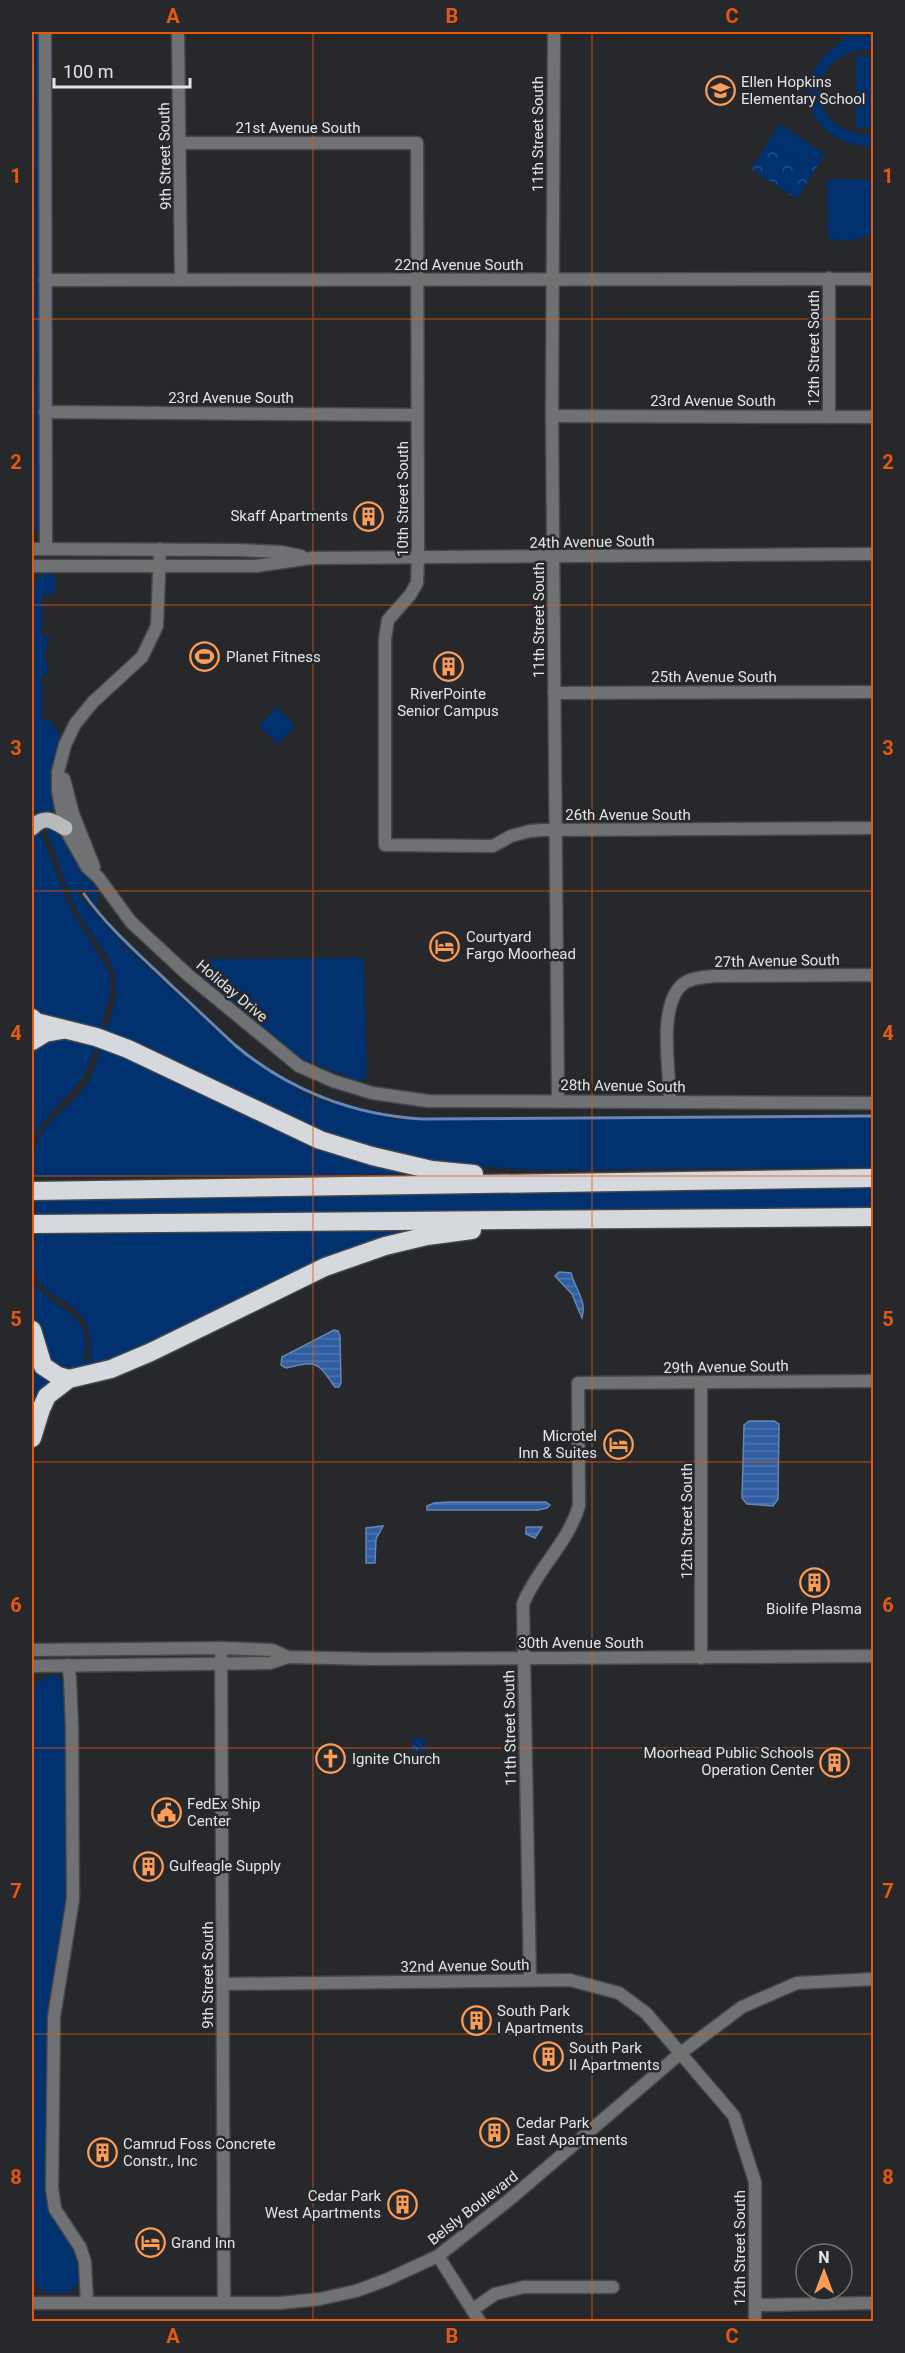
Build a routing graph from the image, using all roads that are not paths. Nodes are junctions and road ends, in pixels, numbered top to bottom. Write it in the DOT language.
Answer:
graph roads {
  1 [pos="45,32"];
  2 [pos="178,32"];
  3 [pos="554,32"];
  4 [pos="180,143"];
  5 [pos="417,143"];
  6 [pos="829,278"];
  7 [pos="873,279"];
  8 [pos="45,280"];
  9 [pos="181,280"];
  10 [pos="417,280"];
  11 [pos="552,280"];
  12 [pos="45,412"];
  13 [pos="417,415"];
  14 [pos="552,416"];
  15 [pos="829,417"];
  16 [pos="873,417"];
  17 [pos="32,549"];
  18 [pos="46,549"];
  19 [pos="160,549"];
  20 [pos="231,550"];
  21 [pos="873,554"];
  22 [pos="553,557"];
  23 [pos="311,558"];
  24 [pos="418,559"];
  25 [pos="32,566"];
  26 [pos="159,566"];
  27 [pos="231,566"];
  28 [pos="873,692"];
  29 [pos="554,693"];
  30 [pos="62,758"];
  31 [pos="32,828"];
  32 [pos="65,828"];
  33 [pos="873,828"];
  34 [pos="554,830"];
  35 [pos="386,845"];
  36 [pos="98,877"];
  37 [pos="873,975"];
  38 [pos="32,1018"];
  39 [pos="63,1030"];
  40 [pos="32,1041"];
  41 [pos="372,1093"];
  42 [pos="558,1100"];
  43 [pos="670,1102"];
  44 [pos="873,1103"];
  45 [pos="873,1178"];
  46 [pos="526,1184"];
  47 [pos="32,1191"];
  48 [pos="873,1217"];
  49 [pos="593,1219"];
  50 [pos="32,1224"];
  51 [pos="32,1330"];
  52 [pos="69,1379"];
  53 [pos="873,1381"];
  54 [pos="578,1383"];
  55 [pos="701,1383"];
  56 [pos="32,1438"];
  57 [pos="221,1648"];
  58 [pos="32,1650"];
  59 [pos="288,1656"];
  60 [pos="873,1656"];
  61 [pos="524,1658"];
  62 [pos="701,1658"];
  63 [pos="221,1663"];
  64 [pos="68,1665"];
  65 [pos="32,1666"];
  66 [pos="873,1979"];
  67 [pos="530,1980"];
  68 [pos="224,1984"];
  69 [pos="682,2052"];
  70 [pos="438,2256"];
  71 [pos="613,2287"];
  72 [pos="224,2302"];
  73 [pos="32,2303"];
  74 [pos="87,2303"];
  75 [pos="873,2303"];
  76 [pos="755,2305"];
  77 [pos="472,2310"];
  78 [pos="480,2322"];
  79 [pos="755,2322"];
  1 -- 8 [label="street"];
  2 -- 4 [label="street, 9th Street South"];
  3 -- 11 [label="street, 11th Street South"];
  4 -- 5 [label="street, 21st Avenue South"];
  4 -- 9 [label="street, 9th Street South"];
  5 -- 10 [label="street, 10th Street South"];
  6 -- 7 [label="street, 22nd Avenue South"];
  6 -- 11 [label="street, 22nd Avenue South"];
  6 -- 15 [label="street, 12th Street South"];
  8 -- 9 [label="street, 22nd Avenue South"];
  8 -- 12 [label="street"];
  9 -- 10 [label="street, 22nd Avenue South"];
  10 -- 11 [label="street, 22nd Avenue South"];
  10 -- 13 [label="street, 10th Street South"];
  11 -- 14 [label="street, 11th Street South"];
  12 -- 13 [label="street, 23rd Avenue South"];
  12 -- 18 [label="street"];
  13 -- 24 [label="street, 10th Street South"];
  14 -- 15 [label="street, 23rd Avenue South"];
  14 -- 22 [label="street, 11th Street South"];
  15 -- 16 [label="street, 23rd Avenue South"];
  17 -- 18 [label="street, 24th Avenue South"];
  18 -- 19 [label="street, 24th Avenue South"];
  19 -- 20 [label="street, 24th Avenue South"];
  19 -- 26 [label="street, Holiday Drive"];
  20 -- 23 [label="street, 24th Avenue South"];
  20 -- 27 [label="street"];
  21 -- 22 [label="street, 24th Avenue South"];
  22 -- 24 [label="street, 24th Avenue South"];
  22 -- 29 [label="street, 11th Street South"];
  23 -- 24 [label="street, 24th Avenue South"];
  23 -- 27 [label="street, 24th Avenue South"];
  24 -- 35 [label="street, 10th Street South"];
  25 -- 26 [label="street, 24th Avenue South"];
  26 -- 27 [label="street, 24th Avenue South"];
  26 -- 30 [label="street, Holiday Drive"];
  28 -- 29 [label="street, 25th Avenue South"];
  29 -- 34 [label="street, 11th Street South"];
  30 -- 32 [label="street, Holiday Drive"];
  30 -- 36 [label="street, Holiday Drive"];
  31 -- 32 [label="main road"];
  32 -- 36 [label="street, Holiday Drive"];
  33 -- 34 [label="street, 26th Avenue South"];
  34 -- 35 [label="street, 26th Avenue South"];
  34 -- 42 [label="street, 11th Street South"];
  36 -- 41 [label="street, Holiday Drive"];
  37 -- 43 [label="street, 27th Avenue South"];
  38 -- 39 [label="highway"];
  39 -- 40 [label="highway"];
  39 -- 46 [label="highway"];
  41 -- 42 [label="street, 28th Avenue South"];
  42 -- 43 [label="street, 28th Avenue South"];
  43 -- 44 [label="street, 28th Avenue South"];
  45 -- 46 [label="highway"];
  46 -- 47 [label="highway"];
  48 -- 49 [label="highway"];
  49 -- 50 [label="highway"];
  49 -- 52 [label="highway"];
  51 -- 52 [label="highway"];
  52 -- 56 [label="highway"];
  53 -- 55 [label="street, 29th Avenue South"];
  54 -- 55 [label="street, 29th Avenue South"];
  54 -- 61 [label="street, 11th Street South"];
  55 -- 62 [label="street, 12th Street South"];
  57 -- 58 [label="street, 30th Avenue South"];
  57 -- 59 [label="street, 30th Avenue South"];
  57 -- 63 [label="street, 9th Street South"];
  59 -- 61 [label="street, 30th Avenue South"];
  59 -- 63 [label="street, 30th Avenue South"];
  60 -- 62 [label="street, 30th Avenue South"];
  61 -- 62 [label="street, 30th Avenue South"];
  61 -- 67 [label="street, 11th Street South"];
  63 -- 64 [label="street, 30th Avenue South"];
  63 -- 68 [label="street, 9th Street South"];
  64 -- 65 [label="street, 30th Avenue South"];
  64 -- 74 [label="street"];
  66 -- 69 [label="street, Belsly Boulevard"];
  67 -- 68 [label="street, 32nd Avenue South"];
  67 -- 69 [label="street, 32nd Avenue South"];
  68 -- 72 [label="street, 9th Street South"];
  69 -- 70 [label="street, Belsly Boulevard"];
  69 -- 76 [label="street, 12th Street South"];
  70 -- 72 [label="street, Belsly Boulevard"];
  70 -- 77 [label="street"];
  71 -- 77 [label="street"];
  72 -- 74 [label="street, Belsly Boulevard"];
  73 -- 74 [label="street, Belsly Boulevard"];
  75 -- 76 [label="street"];
  76 -- 79 [label="street, 12th Street South"];
  77 -- 78 [label="street"];
}
